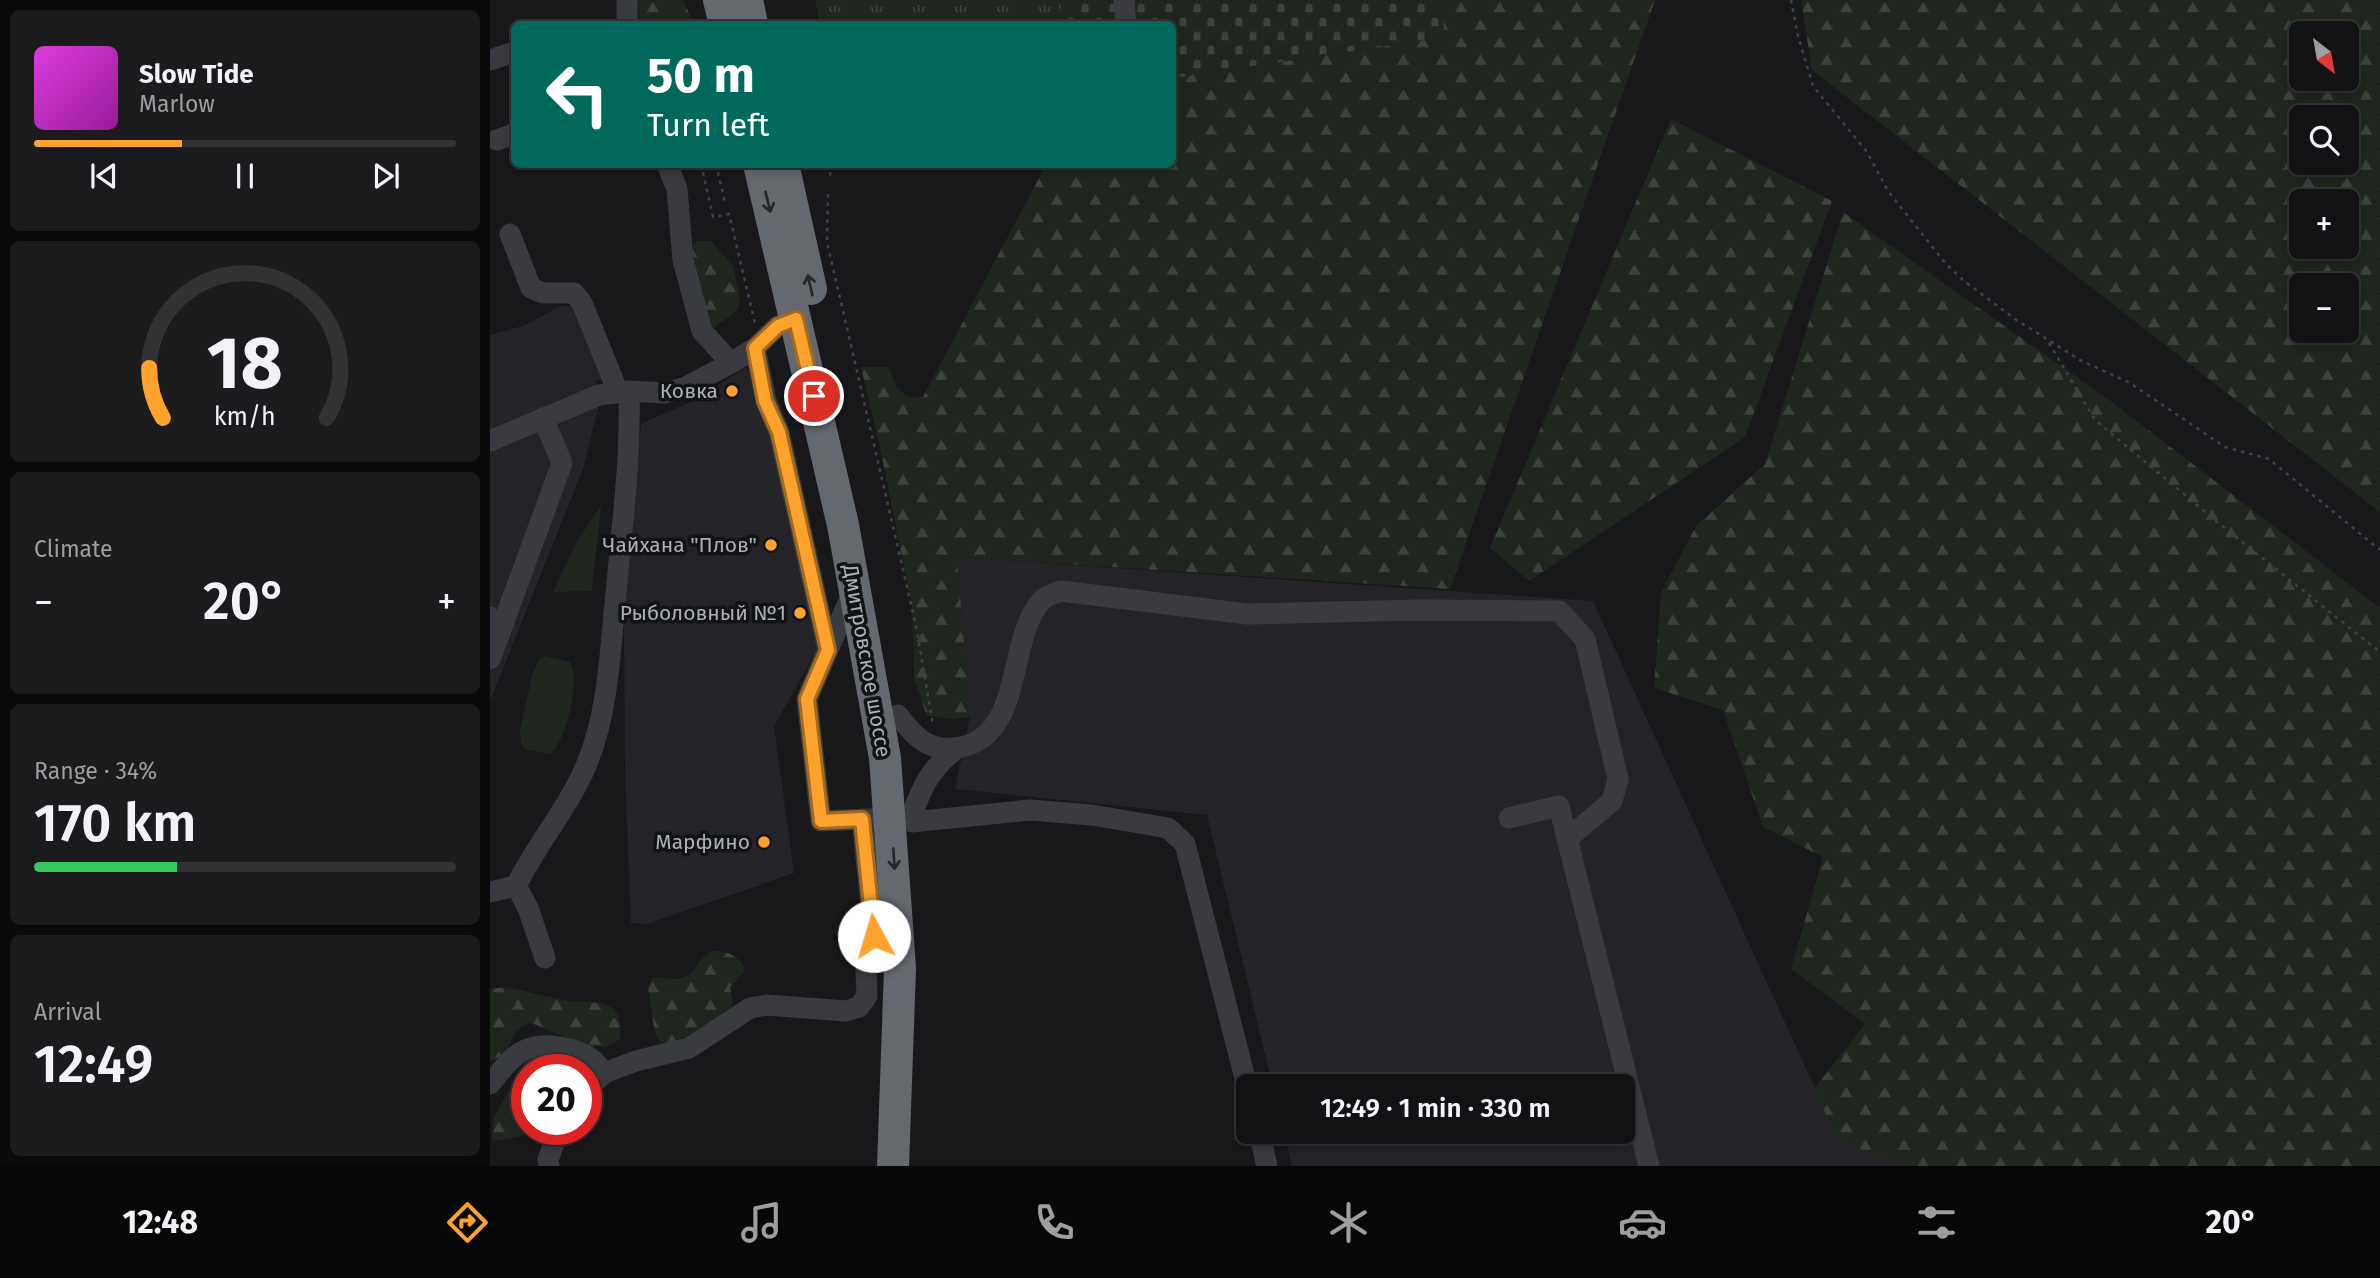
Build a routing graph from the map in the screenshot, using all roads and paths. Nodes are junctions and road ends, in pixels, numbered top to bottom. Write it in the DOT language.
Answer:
graph roads {
  1 [pos="627,0"];
  2 [pos="719,0"];
  3 [pos="747,0"];
  4 [pos="1124,0"];
  5 [pos="1791,0"];
  6 [pos="627,21"];
  7 [pos="724,21"];
  8 [pos="751,21"];
  9 [pos="1126,21"];
  10 [pos="511,53"];
  11 [pos="490,61"];
  12 [pos="669,168"];
  13 [pos="702,168"];
  14 [pos="717,168"];
  15 [pos="760,168"];
  16 [pos="784,168"];
  17 [pos="829,168"];
  18 [pos="831,178"];
  19 [pos="828,194"];
  20 [pos="725,203"];
  21 [pos="509,234"];
  22 [pos="796,319"];
  23 [pos="2048,340"];
  24 [pos="757,346"];
  25 [pos="731,363"];
  26 [pos="623,391"];
  27 [pos="543,418"];
  28 [pos="490,441"];
  29 [pos="2380,551"];
  30 [pos="855,587"];
  31 [pos="490,617"];
  32 [pos="498,638"];
  33 [pos="828,650"];
  34 [pos="2380,652"];
  35 [pos="490,659"];
  36 [pos="898,715"];
  37 [pos="947,749"];
  38 [pos="1509,818"];
  39 [pos="894,819"];
  40 [pos="1567,839"];
  41 [pos="516,886"];
  42 [pos="490,892"];
  43 [pos="886,935"];
  44 [pos="545,958"];
  45 [pos="604,1073"];
  46 [pos="1244,1074"];
  47 [pos="490,1084"];
  48 [pos="1262,1144"];
  49 [pos="553,1145"];
  50 [pos="549,1166"];
  51 [pos="893,1166"];
  52 [pos="911,1166"];
  53 [pos="1267,1166"];
  54 [pos="1649,1166"];
  1 -- 6 [label="street"];
  2 -- 7 [label="highway"];
  3 -- 8 [label="highway"];
  4 -- 9 [label="street"];
  5 -- 23 [label="path"];
  10 -- 11 [label="street"];
  12 -- 25 [label="street"];
  13 -- 24 [label="path"];
  14 -- 20 [label="path"];
  15 -- 22 [label="highway, Дмитровское шоссе, one-way"];
  36 -- 16 [label="highway, Дмитровское шоссе, one-way"];
  17 -- 18 [label="path"];
  19 -- 37 [label="path"];
  21 -- 26 [label="street"];
  22 -- 24 [label="street"];
  22 -- 30 [label="highway, Дмитровское шоссе"];
  23 -- 29 [label="path"];
  23 -- 34 [label="path"];
  24 -- 25 [label="street"];
  24 -- 33 [label="street"];
  25 -- 26 [label="street"];
  26 -- 27 [label="street"];
  26 -- 41 [label="street"];
  27 -- 28 [label="street"];
  27 -- 32 [label="street"];
  30 -- 33 [label="street"];
  30 -- 39 [label="highway, Дмитровское шоссе"];
  31 -- 32 [label="street"];
  32 -- 35 [label="street"];
  33 -- 39 [label="street"];
  36 -- 37 [label="street"];
  36 -- 39 [label="highway, Дмитровское шоссе"];
  37 -- 39 [label="street"];
  37 -- 40 [label="street"];
  38 -- 40 [label="street"];
  39 -- 43 [label="highway, Дмитровское шоссе"];
  39 -- 46 [label="street"];
  39 -- 52 [label="highway, Дмитровское шоссе"];
  40 -- 54 [label="street"];
  41 -- 42 [label="street"];
  41 -- 44 [label="street"];
  43 -- 45 [label="street"];
  43 -- 51 [label="highway, Дмитровское шоссе"];
  45 -- 47 [label="street"];
  48 -- 53 [label="street"];
  49 -- 50 [label="street"];
}
